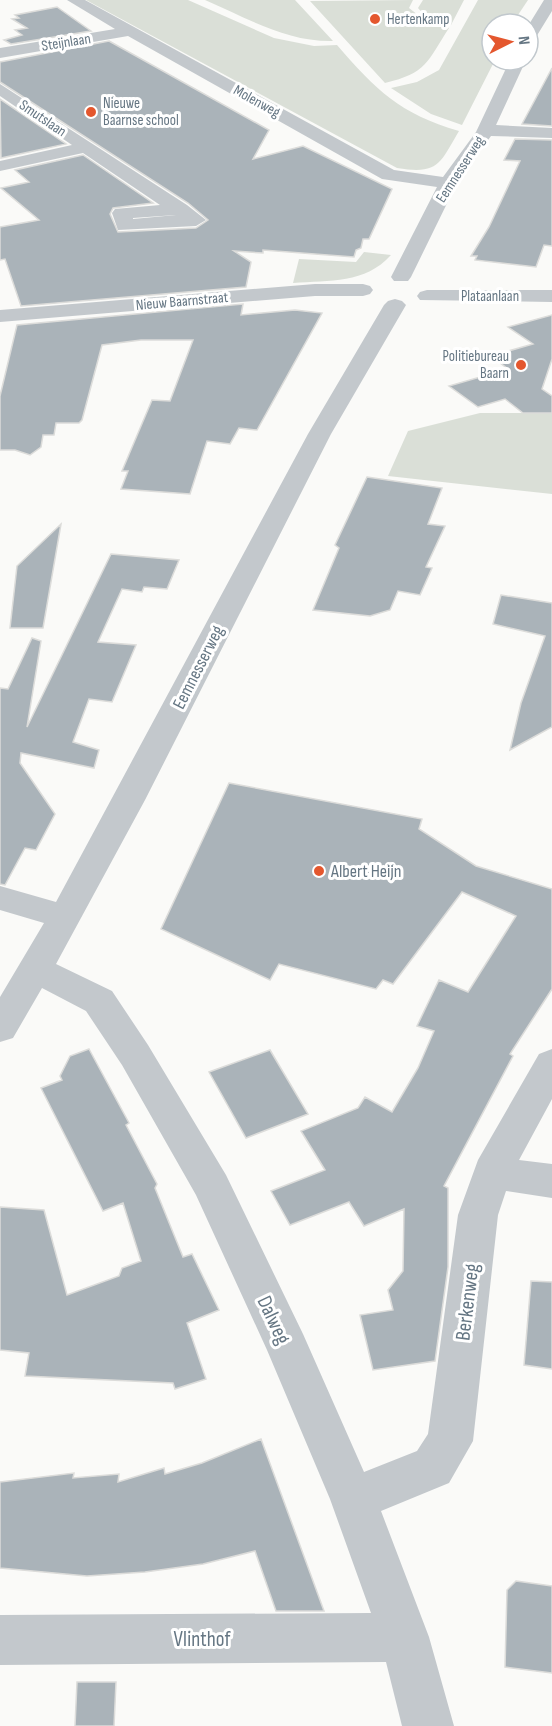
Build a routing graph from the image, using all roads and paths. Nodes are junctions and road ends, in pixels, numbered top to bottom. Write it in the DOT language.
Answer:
graph roads {
  1 [pos="74,0"];
  2 [pos="551,0"];
  3 [pos="540,19"];
  4 [pos="132,31"];
  5 [pos="1,52"];
  6 [pos="512,72"];
  7 [pos="0,89"];
  8 [pos="485,130"];
  9 [pos="552,133"];
  10 [pos="85,146"];
  11 [pos="0,166"];
  12 [pos="448,183"];
  13 [pos="180,209"];
  14 [pos="401,277"];
  15 [pos="363,290"];
  16 [pos="427,296"];
  17 [pos="522,296"];
  18 [pos="552,296"];
  19 [pos="395,305"];
  20 [pos="0,316"];
  21 [pos="552,316"];
  22 [pos="0,898"];
  23 [pos="64,917"];
  24 [pos="35,969"];
  25 [pos="0,1028"];
  26 [pos="552,1064"];
  27 [pos="492,1173"];
  28 [pos="552,1181"];
  29 [pos="353,1499"];
  30 [pos="404,1637"];
  31 [pos="0,1640"];
  32 [pos="428,1726"];
  1 -- 4 [label="street, Molenweg"];
  2 -- 3 [label="street"];
  4 -- 5 [label="street, Steijnlaan"];
  4 -- 12 [label="street, Molenweg"];
  6 -- 8 [label="street, Eemnesserweg"];
  7 -- 10 [label="street, Smutslaan"];
  8 -- 9 [label="street"];
  8 -- 12 [label="street, Eemnesserweg"];
  10 -- 11 [label="street, Smutslaan"];
  10 -- 13 [label="street, Smutslaan"];
  12 -- 14 [label="street, Eemnesserweg"];
  14 -- 15 [label="street"];
  14 -- 16 [label="street"];
  15 -- 19 [label="street"];
  15 -- 20 [label="street, Nieuw Baarnstraat"];
  16 -- 17 [label="street, Plataanlaan"];
  16 -- 19 [label="street, Plataanlaan"];
  17 -- 18 [label="street, Plataanlaan"];
  17 -- 21 [label="street"];
  19 -- 23 [label="street, Eemnesserweg"];
  22 -- 23 [label="street"];
  23 -- 24 [label="street, Eemnesserweg"];
  24 -- 25 [label="street, Eemnesserweg"];
  24 -- 29 [label="street, Dalweg"];
  26 -- 27 [label="street, Berkenweg"];
  27 -- 28 [label="street"];
  27 -- 29 [label="street, Berkenweg"];
  29 -- 30 [label="street, Dalweg"];
  30 -- 31 [label="street, Vlinthof"];
  30 -- 32 [label="street, Dalweg"];
}
